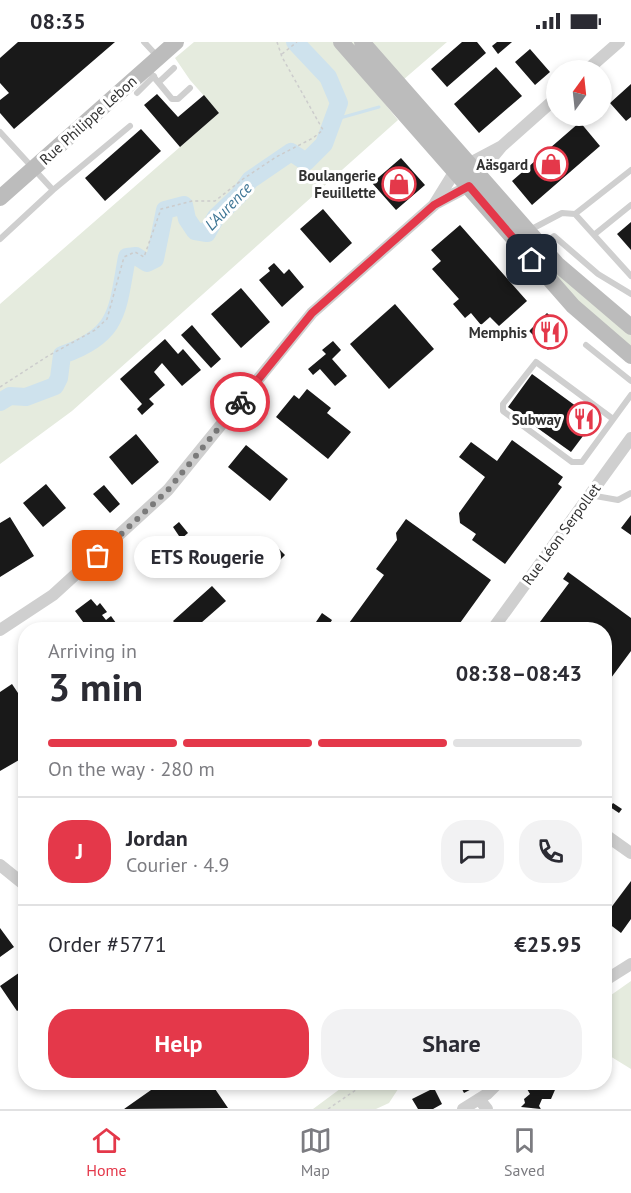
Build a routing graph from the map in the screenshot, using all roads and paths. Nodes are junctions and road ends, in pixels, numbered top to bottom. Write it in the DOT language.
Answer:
graph roads {
  1 [pos="277,42"];
  2 [pos="297,42"];
  3 [pos="341,42"];
  4 [pos="362,42"];
  5 [pos="620,42"];
  6 [pos="158,52"];
  7 [pos="282,54"];
  8 [pos="599,60"];
  9 [pos="174,68"];
  10 [pos="159,82"];
  11 [pos="190,88"];
  12 [pos="137,93"];
  13 [pos="546,107"];
  14 [pos="130,126"];
  15 [pos="0,132"];
  16 [pos="502,146"];
  17 [pos="30,166"];
  18 [pos="461,167"];
  19 [pos="631,170"];
  20 [pos="474,181"];
  21 [pos="0,185"];
  22 [pos="53,190"];
  23 [pos="0,198"];
  24 [pos="434,205"];
  25 [pos="631,205"];
  26 [pos="575,214"];
  27 [pos="528,231"];
  28 [pos="595,234"];
  29 [pos="0,239"];
  30 [pos="548,241"];
  31 [pos="631,276"];
  32 [pos="631,294"];
  33 [pos="631,327"];
  34 [pos="586,345"];
  35 [pos="631,356"];
  36 [pos="631,381"];
  37 [pos="0,387"];
  38 [pos="631,395"];
  39 [pos="613,418"];
  40 [pos="631,438"];
  41 [pos="631,493"];
  42 [pos="590,495"];
  43 [pos="498,622"];
  44 [pos="0,630"];
  45 [pos="612,840"];
  46 [pos="631,853"];
  47 [pos="0,865"];
  48 [pos="18,880"];
  49 [pos="631,964"];
  50 [pos="612,976"];
  51 [pos="356,1090"];
  52 [pos="493,1090"];
  53 [pos="483,1104"];
  54 [pos="328,1109"];
  55 [pos="463,1109"];
  1 -- 7 [label="path"];
  2 -- 7 [label="path"];
  3 -- 18 [label="main road"];
  4 -- 18 [label="main road"];
  5 -- 8 [label="street"];
  6 -- 10 [label="lane"];
  6 -- 12 [label="lane"];
  6 -- 17 [label="main road, Rue Philippe Lebon"];
  7 -- 37 [label="path"];
  9 -- 10 [label="lane"];
  10 -- 11 [label="lane"];
  13 -- 16 [label="street"];
  14 -- 22 [label="lane"];
  15 -- 17 [label="lane"];
  16 -- 18 [label="street"];
  16 -- 20 [label="street"];
  17 -- 21 [label="main road, Rue Philippe Lebon"];
  17 -- 22 [label="lane"];
  17 -- 23 [label="main road, Rue Philippe Lebon"];
  18 -- 20 [label="main road"];
  18 -- 24 [label="street"];
  19 -- 26 [label="lane"];
  20 -- 24 [label="street"];
  20 -- 27 [label="main road"];
  20 -- 35 [label="main road"];
  22 -- 29 [label="lane"];
  24 -- 44 [label="street"];
  25 -- 28 [label="lane"];
  26 -- 27 [label="lane"];
  26 -- 28 [label="lane"];
  27 -- 30 [label="main road"];
  28 -- 31 [label="lane"];
  30 -- 32 [label="lane"];
  30 -- 33 [label="main road"];
  34 -- 36 [label="lane"];
  38 -- 39 [label="lane"];
  39 -- 39 [label="lane"];
  40 -- 42 [label="street, Rue Léon Serpollet"];
  41 -- 42 [label="lane"];
  42 -- 43 [label="street, Rue Léon Serpollet"];
  45 -- 46 [label="street"];
  47 -- 48 [label="street"];
  49 -- 50 [label="street"];
  51 -- 54 [label="path"];
  52 -- 53 [label="street"];
  53 -- 55 [label="street"];
}
